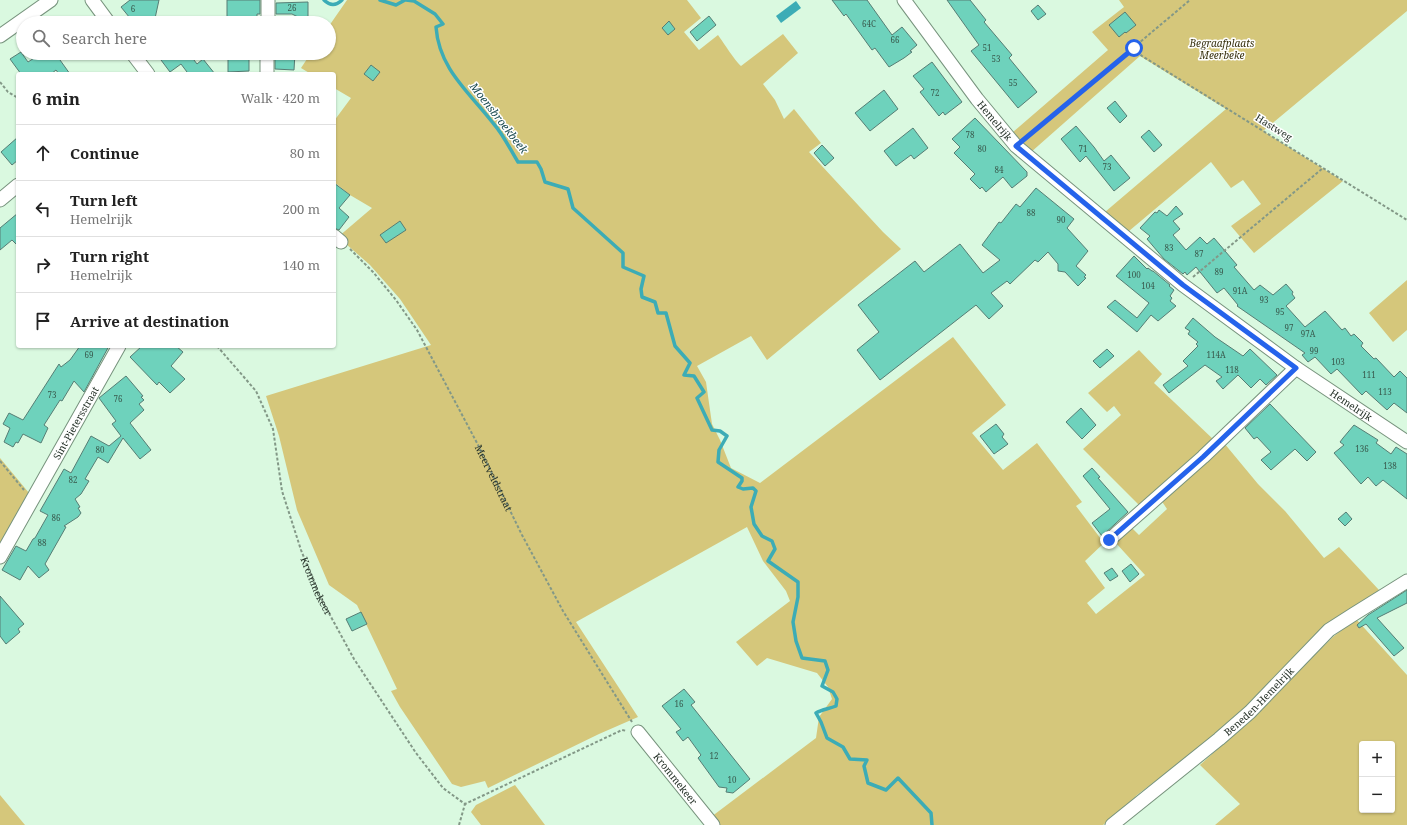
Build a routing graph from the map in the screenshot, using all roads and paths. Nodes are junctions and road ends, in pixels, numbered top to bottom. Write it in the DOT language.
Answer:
graph roads {
  1 [pos="51,0"];
  2 [pos="92,0"];
  3 [pos="268,0"];
  4 [pos="904,0"];
  5 [pos="1190,0"];
  6 [pos="28,16"];
  7 [pos="104,16"];
  8 [pos="268,16"];
  9 [pos="16,25"];
  10 [pos="0,36"];
  11 [pos="1134,48"];
  12 [pos="136,60"];
  13 [pos="267,60"];
  14 [pos="143,71"];
  15 [pos="267,72"];
  16 [pos="0,82"];
  17 [pos="16,97"];
  18 [pos="1016,146"];
  19 [pos="1323,168"];
  20 [pos="16,187"];
  21 [pos="0,200"];
  22 [pos="1407,220"];
  23 [pos="338,239"];
  24 [pos="1183,285"];
  25 [pos="118,348"];
  26 [pos="219,348"];
  27 [pos="1296,368"];
  28 [pos="1407,442"];
  29 [pos="0,461"];
  30 [pos="33,500"];
  31 [pos="1109,540"];
  32 [pos="0,557"];
  33 [pos="1407,582"];
  34 [pos="622,730"];
  35 [pos="638,732"];
  36 [pos="465,804"];
  37 [pos="459,825"];
  38 [pos="713,825"];
  39 [pos="1112,825"];
  1 -- 6 [label="street"];
  2 -- 7 [label="street"];
  3 -- 8 [label="street"];
  4 -- 18 [label="street, Hemelrijk"];
  5 -- 11 [label="path"];
  9 -- 10 [label="street"];
  11 -- 18 [label="path"];
  11 -- 19 [label="path, Hastweg"];
  12 -- 14 [label="street"];
  13 -- 15 [label="street"];
  16 -- 17 [label="path"];
  18 -- 24 [label="street, Hemelrijk"];
  19 -- 22 [label="path, Hastweg"];
  19 -- 24 [label="path"];
  20 -- 21 [label="street"];
  23 -- 35 [label="path, Meerveldstraat"];
  24 -- 27 [label="street, Hemelrijk"];
  25 -- 30 [label="street, Sint-Pietersstraat"];
  26 -- 36 [label="path, Krommekeer"];
  27 -- 28 [label="street, Hemelrijk"];
  27 -- 31 [label="street"];
  29 -- 30 [label="path"];
  30 -- 32 [label="street, Sint-Pietersstraat"];
  33 -- 39 [label="street, Beneden-Hemelrijk"];
  34 -- 36 [label="path"];
  35 -- 38 [label="street, Krommekeer"];
  36 -- 37 [label="path"];
}
